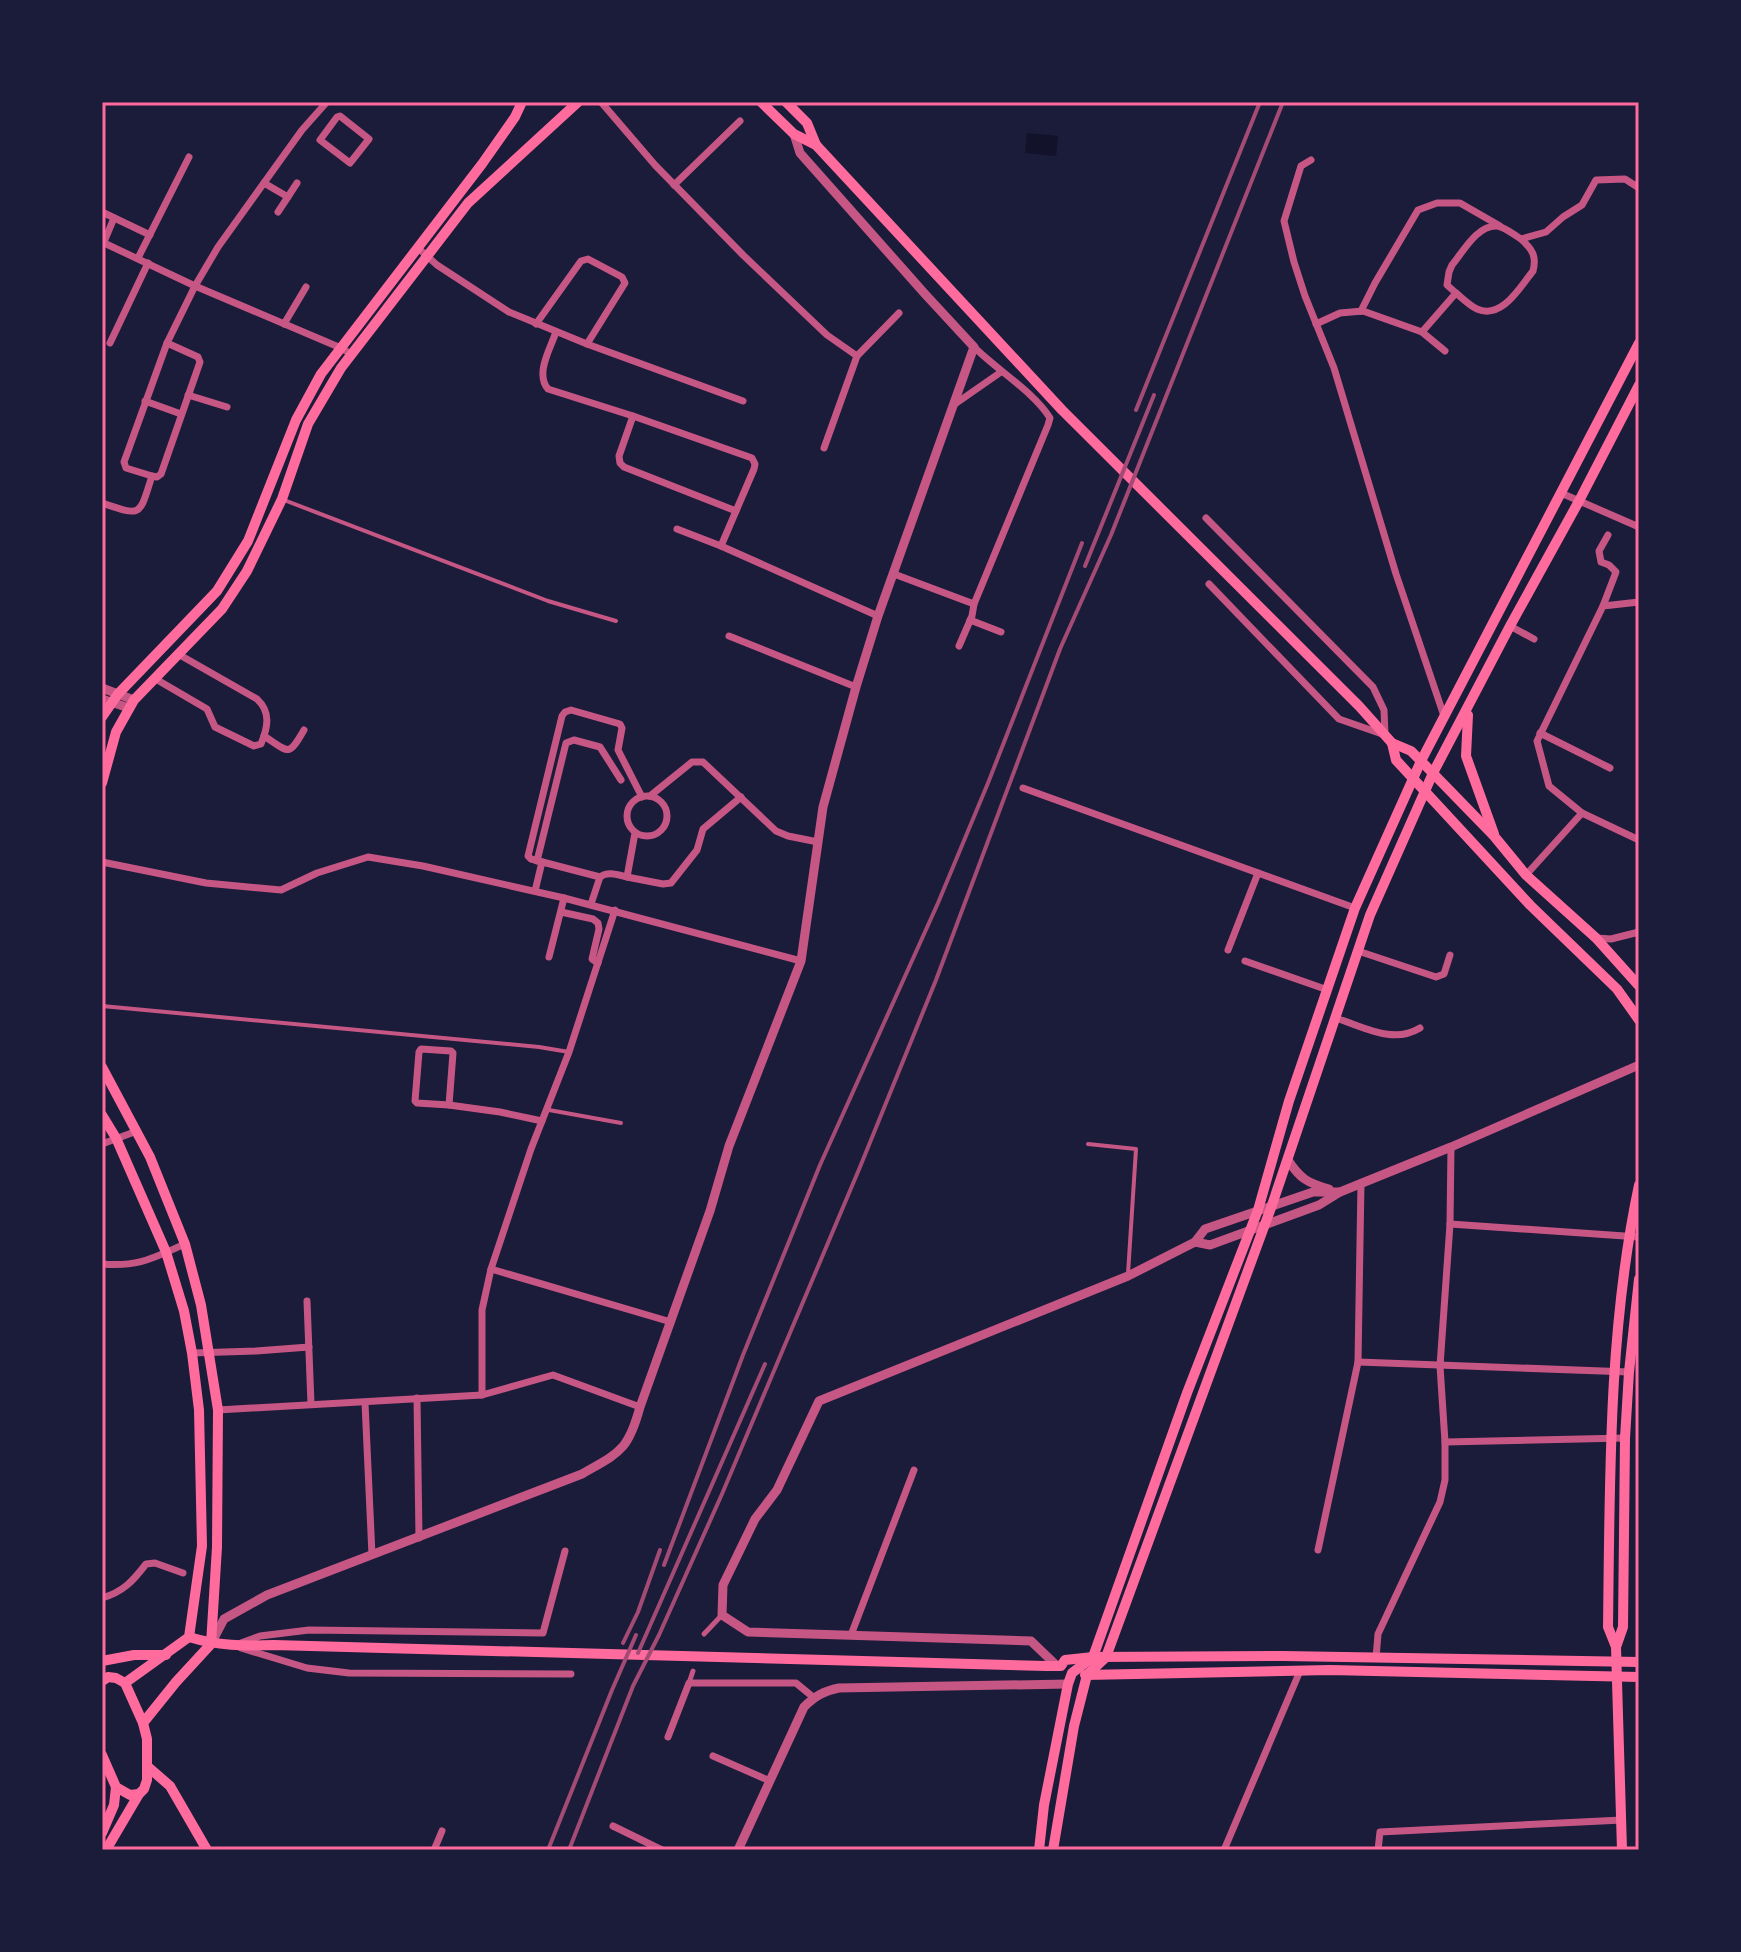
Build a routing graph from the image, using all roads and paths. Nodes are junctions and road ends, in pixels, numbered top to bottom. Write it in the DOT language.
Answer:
graph roads {
  1 [pos="522,102"];
  2 [pos="578,102"];
  3 [pos="601,102"];
  4 [pos="761,102"];
  5 [pos="786,102"];
  6 [pos="326,103"];
  7 [pos="313,117"];
  8 [pos="740,121"];
  9 [pos="328,128"];
  10 [pos="794,134"];
  11 [pos="818,147"];
  12 [pos="189,157"];
  13 [pos="1311,160"];
  14 [pos="264,183"];
  15 [pos="297,183"];
  16 [pos="674,185"];
  17 [pos="1639,188"];
  18 [pos="288,197"];
  19 [pos="102,212"];
  20 [pos="278,212"];
  21 [pos="114,218"];
  22 [pos="1501,227"];
  23 [pos="150,235"];
  24 [pos="1521,239"];
  25 [pos="103,242"];
  26 [pos="423,252"];
  27 [pos="138,258"];
  28 [pos="148,263"];
  29 [pos="195,286"];
  30 [pos="306,287"];
  31 [pos="1456,293"];
  32 [pos="1361,311"];
  33 [pos="899,313"];
  34 [pos="284,324"];
  35 [pos="536,324"];
  36 [pos="1316,324"];
  37 [pos="556,332"];
  38 [pos="1422,332"];
  39 [pos="110,343"];
  40 [pos="167,343"];
  41 [pos="1639,343"];
  42 [pos="587,344"];
  43 [pos="974,347"];
  44 [pos="346,351"];
  45 [pos="1445,351"];
  46 [pos="857,356"];
  47 [pos="1001,372"];
  48 [pos="1639,385"];
  49 [pos="188,395"];
  50 [pos="145,401"];
  51 [pos="743,401"];
  52 [pos="955,404"];
  53 [pos="227,407"];
  54 [pos="181,414"];
  55 [pos="633,416"];
  56 [pos="296,420"];
  57 [pos="308,424"];
  58 [pos="824,448"];
  59 [pos="152,476"];
  60 [pos="1561,493"];
  61 [pos="268,494"];
  62 [pos="282,499"];
  63 [pos="1579,501"];
  64 [pos="102,503"];
  65 [pos="736,511"];
  66 [pos="1206,518"];
  67 [pos="1639,527"];
  68 [pos="677,529"];
  69 [pos="1608,535"];
  70 [pos="721,546"];
  71 [pos="233,565"];
  72 [pos="247,571"];
  73 [pos="894,574"];
  74 [pos="1209,584"];
  75 [pos="1639,602"];
  76 [pos="974,604"];
  77 [pos="1603,606"];
  78 [pos="878,616"];
  79 [pos="970,620"];
  80 [pos="616,621"];
  81 [pos="1510,626"];
  82 [pos="1001,632"];
  83 [pos="729,636"];
  84 [pos="1534,639"];
  85 [pos="959,646"];
  86 [pos="178,654"];
  87 [pos="154,678"];
  88 [pos="856,687"];
  89 [pos="102,688"];
  90 [pos="111,698"];
  91 [pos="131,704"];
  92 [pos="1469,707"];
  93 [pos="102,717"];
  94 [pos="1445,718"];
  95 [pos="304,730"];
  96 [pos="1540,733"];
  97 [pos="264,736"];
  98 [pos="1388,739"];
  99 [pos="1421,761"];
  100 [pos="1610,768"];
  101 [pos="1433,773"];
  102 [pos="1413,779"];
  103 [pos="621,780"];
  104 [pos="102,783"];
  105 [pos="1023,788"];
  106 [pos="1425,792"];
  107 [pos="646,797"];
  108 [pos="741,797"];
  109 [pos="1582,813"];
  110 [pos="635,833"];
  111 [pos="1494,836"];
  112 [pos="1639,840"];
  113 [pos="818,842"];
  114 [pos="540,861"];
  115 [pos="102,862"];
  116 [pos="1258,873"];
  117 [pos="1526,875"];
  118 [pos="600,877"];
  119 [pos="627,877"];
  120 [pos="535,891"];
  121 [pos="564,898"];
  122 [pos="591,904"];
  123 [pos="1355,908"];
  124 [pos="615,910"];
  125 [pos="561,912"];
  126 [pos="598,923"];
  127 [pos="1639,932"];
  128 [pos="1596,938"];
  129 [pos="1228,950"];
  130 [pos="1358,951"];
  131 [pos="1450,955"];
  132 [pos="549,957"];
  133 [pos="801,961"];
  134 [pos="1245,961"];
  135 [pos="598,963"];
  136 [pos="1635,981"];
  137 [pos="1325,989"];
  138 [pos="1617,989"];
  139 [pos="102,1006"];
  140 [pos="1335,1018"];
  141 [pos="1639,1020"];
  142 [pos="1420,1028"];
  143 [pos="569,1052"];
  144 [pos="1639,1065"];
  145 [pos="102,1067"];
  146 [pos="449,1105"];
  147 [pos="547,1109"];
  148 [pos="102,1115"];
  149 [pos="542,1121"];
  150 [pos="621,1123"];
  151 [pos="137,1131"];
  152 [pos="116,1138"];
  153 [pos="102,1144"];
  154 [pos="1088,1144"];
  155 [pos="1451,1147"];
  156 [pos="1288,1160"];
  157 [pos="1361,1183"];
  158 [pos="1639,1185"];
  159 [pos="1340,1192"];
  160 [pos="1272,1205"];
  161 [pos="1258,1210"];
  162 [pos="1265,1224"];
  163 [pos="1450,1224"];
  164 [pos="1250,1230"];
  165 [pos="1634,1237"];
  166 [pos="1195,1242"];
  167 [pos="185,1244"];
  168 [pos="166,1252"];
  169 [pos="102,1264"];
  170 [pos="491,1269"];
  171 [pos="1128,1276"];
  172 [pos="1639,1279"];
  173 [pos="194,1281"];
  174 [pos="176,1287"];
  175 [pos="307,1301"];
  176 [pos="671,1322"];
  177 [pos="309,1347"];
  178 [pos="210,1351"];
  179 [pos="192,1353"];
  180 [pos="1358,1362"];
  181 [pos="1440,1366"];
  182 [pos="1615,1371"];
  183 [pos="1629,1372"];
  184 [pos="482,1395"];
  185 [pos="417,1398"];
  186 [pos="365,1403"];
  187 [pos="311,1404"];
  188 [pos="640,1407"];
  189 [pos="218,1410"];
  190 [pos="1625,1438"];
  191 [pos="1611,1439"];
  192 [pos="1445,1442"];
  193 [pos="914,1470"];
  194 [pos="1609,1526"];
  195 [pos="1625,1526"];
  196 [pos="419,1538"];
  197 [pos="1318,1550"];
  198 [pos="565,1551"];
  199 [pos="372,1555"];
  200 [pos="183,1573"];
  201 [pos="102,1598"];
  202 [pos="722,1615"];
  203 [pos="704,1634"];
  204 [pos="851,1635"];
  205 [pos="189,1637"];
  206 [pos="211,1644"];
  207 [pos="235,1646"];
  208 [pos="1616,1647"];
  209 [pos="166,1655"];
  210 [pos="1093,1657"];
  211 [pos="1106,1657"];
  212 [pos="1376,1658"];
  213 [pos="102,1661"];
  214 [pos="1616,1661"];
  215 [pos="1639,1662"];
  216 [pos="1057,1666"];
  217 [pos="693,1671"];
  218 [pos="1300,1671"];
  219 [pos="571,1674"];
  220 [pos="1087,1675"];
  221 [pos="1617,1676"];
  222 [pos="1639,1677"];
  223 [pos="1070,1679"];
  224 [pos="102,1681"];
  225 [pos="125,1683"];
  226 [pos="689,1683"];
  227 [pos="813,1697"];
  228 [pos="143,1723"];
  229 [pos="668,1737"];
  230 [pos="102,1755"];
  231 [pos="713,1756"];
  232 [pos="147,1766"];
  233 [pos="770,1781"];
  234 [pos="116,1787"];
  235 [pos="139,1794"];
  236 [pos="1622,1820"];
  237 [pos="613,1826"];
  238 [pos="442,1831"];
  239 [pos="102,1833"];
  240 [pos="106,1850"];
  241 [pos="207,1850"];
  242 [pos="434,1850"];
  243 [pos="662,1850"];
  244 [pos="738,1850"];
  245 [pos="1039,1850"];
  246 [pos="1053,1850"];
  247 [pos="1224,1850"];
  248 [pos="1378,1850"];
  249 [pos="1622,1850"];
  1 -- 26 [label="main road"];
  2 -- 26 [label="main road"];
  3 -- 16 [label="street"];
  4 -- 10 [label="main road"];
  5 -- 11 [label="main road"];
  6 -- 7 [label="street"];
  7 -- 9 [label="street"];
  7 -- 14 [label="street"];
  8 -- 16 [label="street"];
  9 -- 9 [label="street"];
  10 -- 11 [label="main road"];
  10 -- 43 [label="street"];
  11 -- 98 [label="main road"];
  12 -- 23 [label="street"];
  13 -- 36 [label="street"];
  14 -- 18 [label="street"];
  14 -- 29 [label="street"];
  15 -- 18 [label="street"];
  16 -- 46 [label="street"];
  17 -- 24 [label="street"];
  18 -- 20 [label="street"];
  19 -- 21 [label="street"];
  21 -- 23 [label="street"];
  21 -- 25 [label="street"];
  22 -- 24 [label="street"];
  22 -- 31 [label="street"];
  22 -- 32 [label="street"];
  23 -- 27 [label="street"];
  24 -- 31 [label="street"];
  25 -- 27 [label="street"];
  26 -- 35 [label="street"];
  26 -- 44 [label="main road"];
  27 -- 28 [label="street"];
  28 -- 29 [label="street"];
  28 -- 39 [label="street"];
  29 -- 34 [label="street"];
  29 -- 40 [label="street"];
  30 -- 34 [label="street"];
  31 -- 38 [label="street"];
  32 -- 36 [label="street"];
  32 -- 38 [label="street"];
  33 -- 46 [label="street"];
  34 -- 44 [label="street"];
  35 -- 37 [label="street"];
  35 -- 42 [label="street"];
  36 -- 94 [label="street"];
  37 -- 42 [label="street"];
  37 -- 55 [label="street"];
  38 -- 45 [label="street"];
  40 -- 49 [label="street"];
  40 -- 50 [label="street"];
  41 -- 60 [label="main road"];
  42 -- 51 [label="street"];
  43 -- 47 [label="street"];
  43 -- 52 [label="street"];
  44 -- 56 [label="main road"];
  44 -- 57 [label="main road"];
  46 -- 58 [label="street"];
  47 -- 52 [label="street"];
  47 -- 76 [label="street"];
  48 -- 63 [label="main road"];
  49 -- 53 [label="street"];
  49 -- 54 [label="street"];
  50 -- 54 [label="street"];
  50 -- 59 [label="street"];
  52 -- 73 [label="street"];
  54 -- 59 [label="street"];
  55 -- 65 [label="street"];
  55 -- 65 [label="street"];
  56 -- 57 [label="street"];
  56 -- 61 [label="main road"];
  57 -- 62 [label="main road"];
  59 -- 64 [label="street"];
  60 -- 63 [label="street"];
  60 -- 94 [label="main road"];
  61 -- 62 [label="street"];
  61 -- 71 [label="main road"];
  62 -- 72 [label="main road"];
  62 -- 80 [label="lane"];
  63 -- 67 [label="street"];
  63 -- 81 [label="main road"];
  65 -- 70 [label="street"];
  66 -- 98 [label="street"];
  68 -- 70 [label="street"];
  69 -- 77 [label="street"];
  70 -- 78 [label="street"];
  71 -- 72 [label="main road"];
  71 -- 90 [label="main road"];
  72 -- 86 [label="main road"];
  73 -- 76 [label="street"];
  73 -- 78 [label="street"];
  74 -- 98 [label="street"];
  75 -- 77 [label="street"];
  76 -- 79 [label="street"];
  77 -- 96 [label="street"];
  78 -- 88 [label="street"];
  79 -- 82 [label="street"];
  79 -- 85 [label="street"];
  81 -- 84 [label="street"];
  81 -- 92 [label="main road"];
  83 -- 88 [label="street"];
  86 -- 87 [label="main road"];
  86 -- 97 [label="street"];
  87 -- 91 [label="main road"];
  87 -- 97 [label="street"];
  88 -- 113 [label="street"];
  89 -- 90 [label="street"];
  90 -- 91 [label="street"];
  90 -- 93 [label="main road"];
  91 -- 104 [label="main road"];
  92 -- 101 [label="main road"];
  92 -- 111 [label="main road"];
  94 -- 99 [label="main road"];
  95 -- 97 [label="street"];
  96 -- 100 [label="street"];
  96 -- 109 [label="street"];
  98 -- 99 [label="main road"];
  98 -- 102 [label="main road"];
  99 -- 101 [label="main road"];
  99 -- 102 [label="main road"];
  101 -- 106 [label="main road"];
  101 -- 111 [label="main road"];
  102 -- 106 [label="main road"];
  102 -- 123 [label="main road"];
  103 -- 114 [label="street"];
  105 -- 116 [label="street"];
  106 -- 130 [label="main road"];
  106 -- 138 [label="main road"];
  107 -- 108 [label="street"];
  107 -- 110 [label="street"];
  107 -- 110 [label="street"];
  107 -- 114 [label="street"];
  108 -- 113 [label="street"];
  108 -- 119 [label="street"];
  109 -- 112 [label="street"];
  109 -- 117 [label="street"];
  110 -- 119 [label="street"];
  111 -- 117 [label="main road"];
  113 -- 133 [label="street"];
  114 -- 118 [label="street"];
  114 -- 120 [label="street"];
  115 -- 120 [label="street"];
  116 -- 123 [label="street"];
  116 -- 129 [label="street"];
  117 -- 128 [label="main road"];
  118 -- 119 [label="street"];
  118 -- 122 [label="street"];
  120 -- 121 [label="street"];
  121 -- 122 [label="street"];
  121 -- 125 [label="street"];
  122 -- 124 [label="street"];
  123 -- 161 [label="main road"];
  124 -- 126 [label="street"];
  124 -- 133 [label="street"];
  124 -- 135 [label="street"];
  125 -- 126 [label="street"];
  125 -- 132 [label="street"];
  126 -- 135 [label="street"];
  127 -- 128 [label="street"];
  128 -- 136 [label="main road"];
  130 -- 131 [label="street"];
  130 -- 140 [label="main road"];
  133 -- 176 [label="street"];
  134 -- 137 [label="street"];
  135 -- 143 [label="street"];
  136 -- 138 [label="street"];
  138 -- 141 [label="main road"];
  139 -- 143 [label="lane"];
  140 -- 142 [label="street"];
  140 -- 156 [label="main road"];
  143 -- 147 [label="street"];
  144 -- 155 [label="street"];
  145 -- 151 [label="main road"];
  146 -- 146 [label="street"];
  146 -- 149 [label="street"];
  147 -- 149 [label="street"];
  147 -- 150 [label="lane"];
  148 -- 152 [label="main road"];
  149 -- 170 [label="street"];
  151 -- 152 [label="street"];
  151 -- 167 [label="main road"];
  152 -- 153 [label="street"];
  152 -- 168 [label="main road"];
  154 -- 171 [label="lane"];
  155 -- 157 [label="street"];
  155 -- 163 [label="street"];
  156 -- 159 [label="street"];
  156 -- 160 [label="main road"];
  157 -- 159 [label="street"];
  157 -- 180 [label="street"];
  158 -- 165 [label="main road"];
  159 -- 160 [label="street"];
  159 -- 162 [label="street"];
  160 -- 161 [label="street"];
  160 -- 162 [label="main road"];
  161 -- 164 [label="main road"];
  161 -- 166 [label="street"];
  162 -- 164 [label="street"];
  162 -- 211 [label="main road"];
  163 -- 165 [label="street"];
  163 -- 181 [label="street"];
  164 -- 166 [label="street"];
  164 -- 210 [label="main road"];
  165 -- 182 [label="main road"];
  166 -- 171 [label="street"];
  167 -- 168 [label="street"];
  167 -- 173 [label="main road"];
  168 -- 169 [label="street"];
  168 -- 174 [label="main road"];
  170 -- 176 [label="street"];
  170 -- 184 [label="street"];
  171 -- 202 [label="street"];
  172 -- 183 [label="main road"];
  173 -- 174 [label="main road"];
  173 -- 178 [label="main road"];
  174 -- 179 [label="main road"];
  175 -- 177 [label="street"];
  176 -- 188 [label="street"];
  177 -- 178 [label="street"];
  177 -- 187 [label="street"];
  178 -- 179 [label="street"];
  178 -- 189 [label="main road"];
  179 -- 205 [label="main road"];
  180 -- 181 [label="street"];
  180 -- 197 [label="street"];
  181 -- 182 [label="street"];
  181 -- 192 [label="street"];
  182 -- 183 [label="street"];
  182 -- 191 [label="main road"];
  183 -- 190 [label="main road"];
  184 -- 185 [label="street"];
  184 -- 188 [label="street"];
  185 -- 186 [label="street"];
  185 -- 196 [label="street"];
  186 -- 187 [label="street"];
  186 -- 199 [label="street"];
  187 -- 189 [label="street"];
  188 -- 196 [label="street"];
  189 -- 206 [label="main road"];
  190 -- 191 [label="street"];
  190 -- 195 [label="main road"];
  191 -- 192 [label="street"];
  191 -- 194 [label="main road"];
  192 -- 212 [label="street"];
  193 -- 204 [label="street"];
  194 -- 195 [label="main road"];
  194 -- 208 [label="main road"];
  195 -- 208 [label="main road"];
  196 -- 199 [label="street"];
  198 -- 207 [label="street"];
  199 -- 206 [label="street"];
  200 -- 201 [label="street"];
  202 -- 203 [label="street"];
  202 -- 204 [label="street"];
  204 -- 216 [label="street"];
  205 -- 206 [label="main road"];
  205 -- 209 [label="main road"];
  206 -- 207 [label="main road"];
  206 -- 228 [label="main road"];
  207 -- 216 [label="main road"];
  207 -- 219 [label="street"];
  208 -- 214 [label="main road"];
  209 -- 213 [label="main road"];
  209 -- 225 [label="main road"];
  210 -- 211 [label="main road"];
  210 -- 216 [label="main road"];
  210 -- 223 [label="main road"];
  211 -- 212 [label="main road"];
  211 -- 220 [label="main road"];
  212 -- 214 [label="main road"];
  214 -- 215 [label="main road"];
  214 -- 221 [label="main road"];
  216 -- 223 [label="main road"];
  217 -- 226 [label="street"];
  218 -- 220 [label="main road"];
  218 -- 221 [label="main road"];
  218 -- 247 [label="street"];
  220 -- 223 [label="main road"];
  220 -- 246 [label="main road"];
  221 -- 222 [label="main road"];
  221 -- 236 [label="main road"];
  223 -- 227 [label="street"];
  223 -- 245 [label="main road"];
  224 -- 225 [label="main road"];
  225 -- 228 [label="main road"];
  226 -- 227 [label="street"];
  226 -- 229 [label="street"];
  227 -- 233 [label="street"];
  228 -- 232 [label="main road"];
  230 -- 234 [label="main road"];
  231 -- 233 [label="street"];
  232 -- 235 [label="main road"];
  232 -- 241 [label="main road"];
  233 -- 244 [label="street"];
  234 -- 235 [label="main road"];
  234 -- 239 [label="main road"];
  235 -- 240 [label="main road"];
  236 -- 248 [label="street"];
  236 -- 249 [label="main road"];
  237 -- 243 [label="street"];
  238 -- 242 [label="street"];
}
